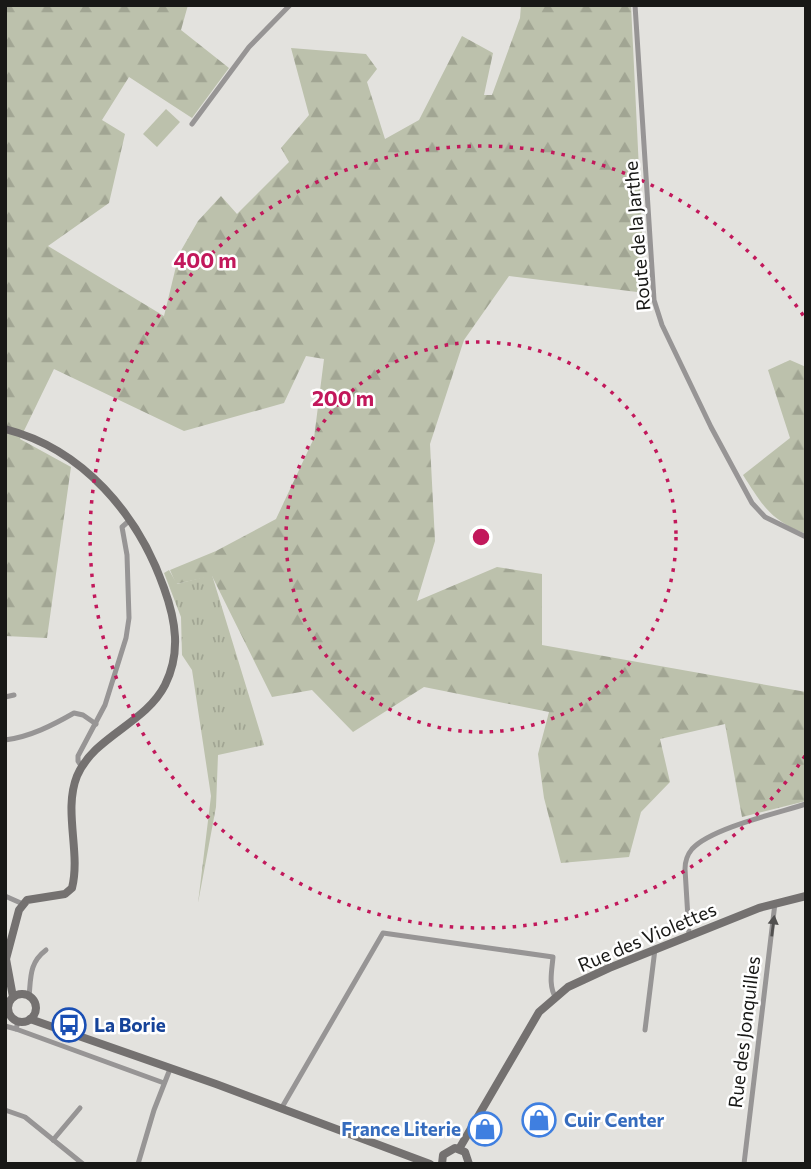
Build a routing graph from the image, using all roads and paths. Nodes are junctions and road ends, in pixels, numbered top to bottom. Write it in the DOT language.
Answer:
graph roads {
  1 [pos="290,5"];
  2 [pos="635,5"];
  3 [pos="192,124"];
  4 [pos="5,429"];
  5 [pos="131,520"];
  6 [pos="806,537"];
  7 [pos="14,695"];
  8 [pos="5,697"];
  9 [pos="96,724"];
  10 [pos="5,740"];
  11 [pos="82,767"];
  12 [pos="806,804"];
  13 [pos="5,896"];
  14 [pos="806,896"];
  15 [pos="775,903"];
  16 [pos="23,904"];
  17 [pos="689,935"];
  18 [pos="655,949"];
  19 [pos="46,950"];
  20 [pos="16,998"];
  21 [pos="556,998"];
  22 [pos="7,1011"];
  23 [pos="35,1011"];
  24 [pos="30,1019"];
  25 [pos="5,1026"];
  26 [pos="17,1026"];
  27 [pos="64,1030"];
  28 [pos="645,1030"];
  29 [pos="170,1069"];
  30 [pos="164,1083"];
  31 [pos="80,1108"];
  32 [pos="281,1109"];
  33 [pos="5,1110"];
  34 [pos="53,1140"];
  35 [pos="459,1149"];
  36 [pos="414,1159"];
  37 [pos="442,1159"];
  38 [pos="83,1164"];
  39 [pos="138,1164"];
  40 [pos="429,1164"];
  41 [pos="469,1164"];
  42 [pos="744,1164"];
  1 -- 3 [label="street"];
  2 -- 6 [label="street, Route de la Jarthe"];
  4 -- 5 [label="street"];
  5 -- 9 [label="street"];
  5 -- 11 [label="street"];
  7 -- 8 [label="street"];
  9 -- 10 [label="street"];
  9 -- 11 [label="street"];
  11 -- 16 [label="street"];
  12 -- 17 [label="street"];
  13 -- 16 [label="street"];
  14 -- 15 [label="street, Rue des Violettes"];
  15 -- 17 [label="street, Rue des Violettes"];
  42 -- 15 [label="street, Rue des Jonquilles, one-way"];
  16 -- 20 [label="street"];
  17 -- 18 [label="street, Rue des Violettes"];
  18 -- 21 [label="street, Rue des Violettes"];
  18 -- 28 [label="street"];
  19 -- 20 [label="street"];
  20 -- 22 [label="street"];
  20 -- 23 [label="street"];
  21 -- 32 [label="street"];
  21 -- 35 [label="street, Rue des Violettes"];
  22 -- 26 [label="street"];
  23 -- 24 [label="street"];
  23 -- 27 [label="street"];
  24 -- 26 [label="street"];
  24 -- 27 [label="street"];
  25 -- 26 [label="street"];
  26 -- 30 [label="street"];
  27 -- 29 [label="street"];
  29 -- 30 [label="street"];
  29 -- 32 [label="street"];
  30 -- 39 [label="street"];
  31 -- 34 [label="street"];
  32 -- 36 [label="street"];
  33 -- 34 [label="street"];
  34 -- 38 [label="street"];
  35 -- 37 [label="street"];
  35 -- 41 [label="street"];
  36 -- 37 [label="street"];
  36 -- 40 [label="street"];
}
